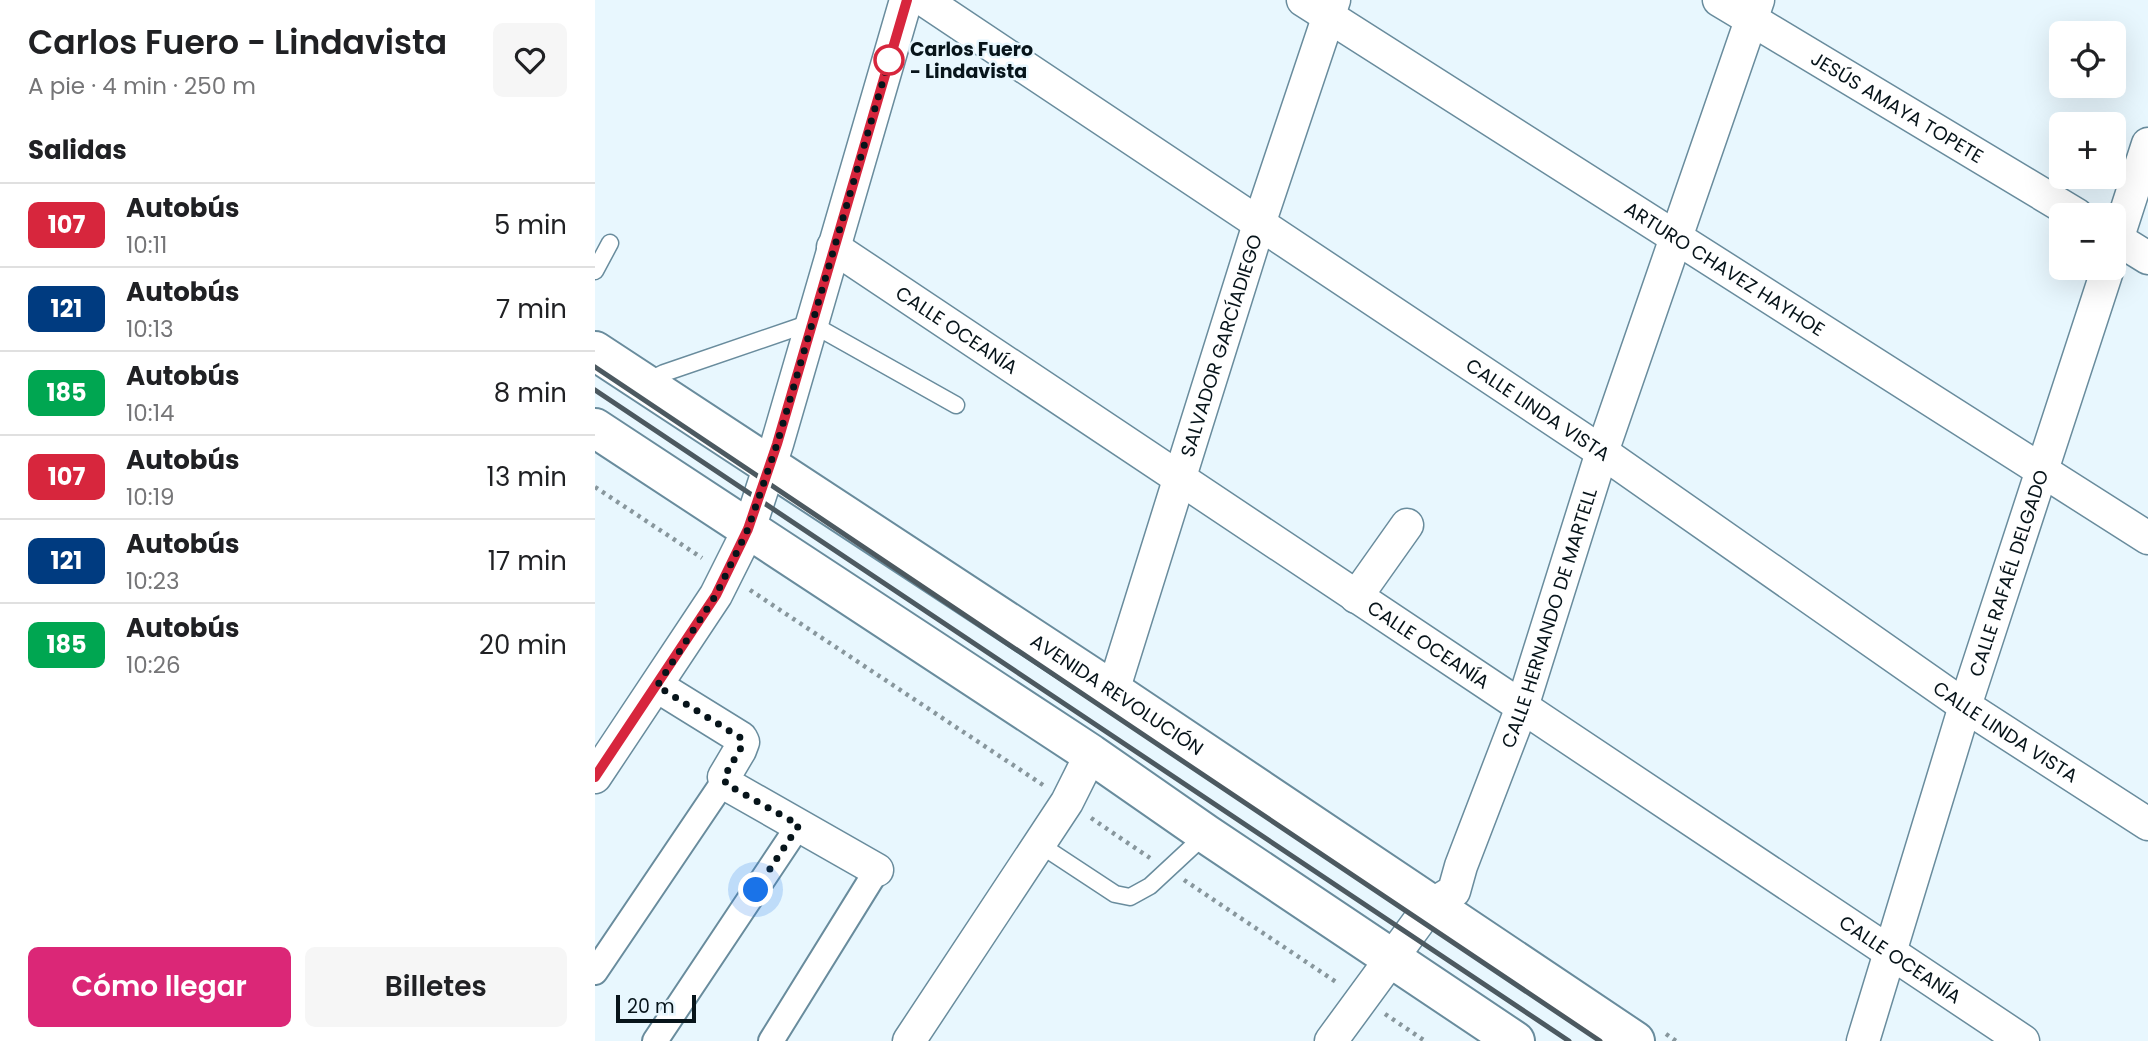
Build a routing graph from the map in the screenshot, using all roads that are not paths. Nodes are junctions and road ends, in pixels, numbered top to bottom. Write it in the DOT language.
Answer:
graph roads {
  1 [pos="907,0"];
  2 [pos="924,0"];
  3 [pos="1719,0"];
  4 [pos="1322,5"];
  5 [pos="1755,10"];
  6 [pos="2148,144"];
  7 [pos="2058,203"];
  8 [pos="2126,209"];
  9 [pos="1259,224"];
  10 [pos="1676,238"];
  11 [pos="610,243"];
  12 [pos="833,247"];
  13 [pos="2126,252"];
  14 [pos="2148,258"];
  15 [pos="595,271"];
  16 [pos="2103,280"];
  17 [pos="810,323"];
  18 [pos="595,351"];
  19 [pos="644,383"];
  20 [pos="956,405"];
  21 [pos="595,428"];
  22 [pos="1602,452"];
  23 [pos="770,466"];
  24 [pos="2042,470"];
  25 [pos="1178,477"];
  26 [pos="1407,525"];
  27 [pos="748,529"];
  28 [pos="2148,538"];
  29 [pos="1356,597"];
  30 [pos="657,686"];
  31 [pos="1112,691"];
  32 [pos="1965,706"];
  33 [pos="1522,707"];
  34 [pos="1091,754"];
  35 [pos="595,777"];
  36 [pos="724,781"];
  37 [pos="2148,824"];
  38 [pos="799,825"];
  39 [pos="1206,834"];
  40 [pos="1039,844"];
  41 [pos="877,870"];
  42 [pos="1430,906"];
  43 [pos="1889,952"];
  44 [pos="1391,957"];
  45 [pos="595,972"];
  46 [pos="655,1041"];
  47 [pos="771,1041"];
  48 [pos="909,1041"];
  49 [pos="1331,1041"];
  50 [pos="1515,1041"];
  51 [pos="1635,1041"];
  52 [pos="1863,1041"];
  53 [pos="2023,1041"];
  1 -- 12 [label="street"];
  2 -- 9 [label="street, CALLE LINDA VISTA"];
  3 -- 5 [label="street, JESÚS AMAYA TOPETE"];
  4 -- 9 [label="street, SALVADOR GARCÍADIEGO"];
  4 -- 10 [label="street, ARTURO CHAVEZ HAYHOE"];
  5 -- 7 [label="street, JESÚS AMAYA TOPETE"];
  5 -- 10 [label="street, CALLE HERNANDO DE MARTELL"];
  6 -- 8 [label="street, CALLE RAFAÉL DELGADO"];
  9 -- 22 [label="street, CALLE LINDA VISTA"];
  9 -- 25 [label="street, SALVADOR GARCÍADIEGO"];
  10 -- 22 [label="street, CALLE HERNANDO DE MARTELL"];
  10 -- 24 [label="street, ARTURO CHAVEZ HAYHOE"];
  11 -- 15 [label="lane"];
  12 -- 17 [label="street"];
  12 -- 25 [label="street, CALLE OCEANÍA"];
  13 -- 14 [label="street"];
  16 -- 24 [label="street, CALLE RAFAÉL DELGADO"];
  17 -- 19 [label="lane"];
  17 -- 20 [label="lane"];
  17 -- 23 [label="street"];
  18 -- 19 [label="main road, AVENIDA REVOLUCIÓN"];
  19 -- 23 [label="main road, AVENIDA REVOLUCIÓN"];
  21 -- 27 [label="main road"];
  22 -- 32 [label="street, CALLE LINDA VISTA"];
  22 -- 33 [label="street, CALLE HERNANDO DE MARTELL"];
  23 -- 27 [label="street"];
  23 -- 31 [label="main road, AVENIDA REVOLUCIÓN"];
  24 -- 28 [label="street, ARTURO CHAVEZ HAYHOE"];
  24 -- 32 [label="street, CALLE RAFAÉL DELGADO"];
  25 -- 29 [label="street, CALLE OCEANÍA"];
  25 -- 31 [label="street, SALVADOR GARCÍADIEGO"];
  26 -- 29 [label="street"];
  27 -- 30 [label="street"];
  27 -- 34 [label="main road"];
  29 -- 33 [label="street, CALLE OCEANÍA"];
  30 -- 35 [label="street"];
  30 -- 36 [label="street"];
  31 -- 42 [label="main road, AVENIDA REVOLUCIÓN"];
  32 -- 37 [label="street, CALLE LINDA VISTA"];
  32 -- 43 [label="street, CALLE RAFAÉL DELGADO"];
  33 -- 42 [label="street, CALLE HERNANDO DE MARTELL"];
  33 -- 43 [label="street, CALLE OCEANÍA"];
  34 -- 39 [label="main road"];
  34 -- 40 [label="street"];
  36 -- 38 [label="street"];
  36 -- 45 [label="street"];
  38 -- 41 [label="street"];
  38 -- 46 [label="street"];
  39 -- 40 [label="lane"];
  39 -- 44 [label="main road"];
  40 -- 48 [label="street"];
  41 -- 47 [label="street"];
  42 -- 44 [label="street, CALLE HERNANDO DE MARTELL"];
  42 -- 51 [label="main road, AVENIDA REVOLUCIÓN"];
  43 -- 52 [label="street, CALLE RAFAÉL DELGADO"];
  43 -- 53 [label="street, CALLE OCEANÍA"];
  44 -- 49 [label="street, CALLE HERNANDO DE MARTELL"];
  44 -- 50 [label="main road"];
}
